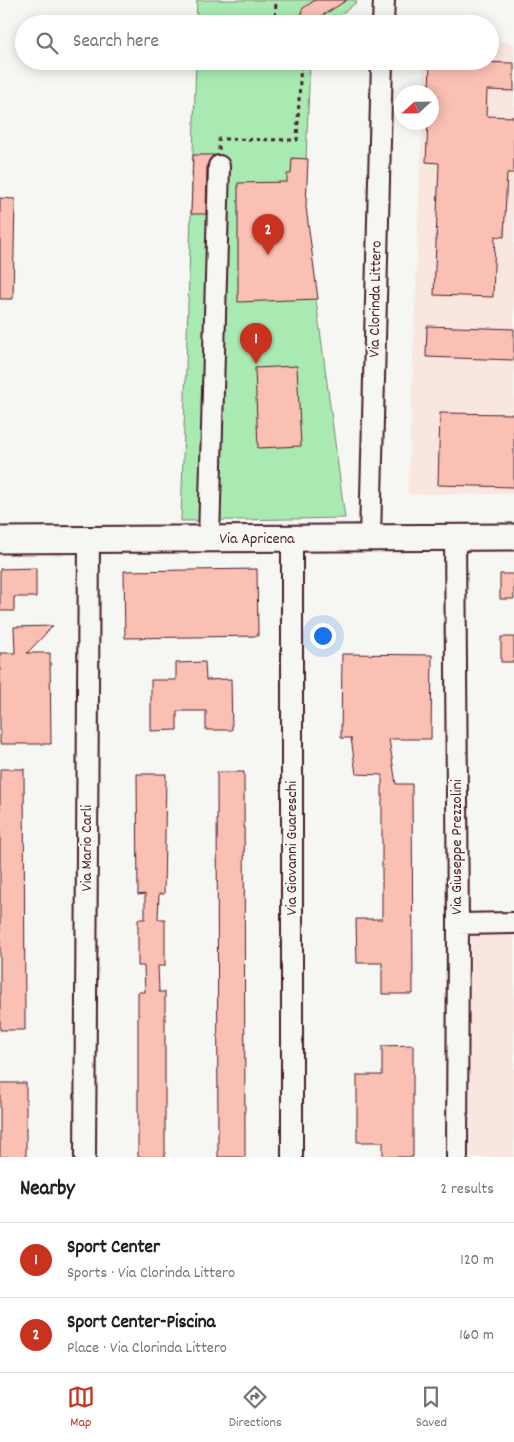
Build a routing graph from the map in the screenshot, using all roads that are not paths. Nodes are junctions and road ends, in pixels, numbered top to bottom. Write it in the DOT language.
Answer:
graph roads {
  1 [pos="384,0"];
  2 [pos="383,15"];
  3 [pos="382,70"];
  4 [pos="219,166"];
  5 [pos="514,536"];
  6 [pos="455,537"];
  7 [pos="292,538"];
  8 [pos="370,538"];
  9 [pos="209,539"];
  10 [pos="0,540"];
  11 [pos="89,540"];
  12 [pos="514,923"];
  13 [pos="458,924"];
  14 [pos="85,1157"];
  15 [pos="292,1157"];
  16 [pos="456,1157"];
  1 -- 2 [label="street"];
  3 -- 8 [label="street, Via Clorinda Littero"];
  4 -- 9 [label="street"];
  5 -- 6 [label="main road, Via Apricena"];
  6 -- 8 [label="main road, Via Apricena"];
  6 -- 13 [label="street, Via Giuseppe Prezzolini"];
  7 -- 8 [label="main road, Via Apricena"];
  7 -- 9 [label="main road, Via Apricena"];
  7 -- 15 [label="street, Via Giovanni Guareschi"];
  9 -- 11 [label="main road, Via Apricena"];
  10 -- 11 [label="main road, Via Apricena"];
  11 -- 14 [label="street, Via Mario Carli"];
  12 -- 13 [label="street"];
  13 -- 16 [label="street, Via Giuseppe Prezzolini"];
}
